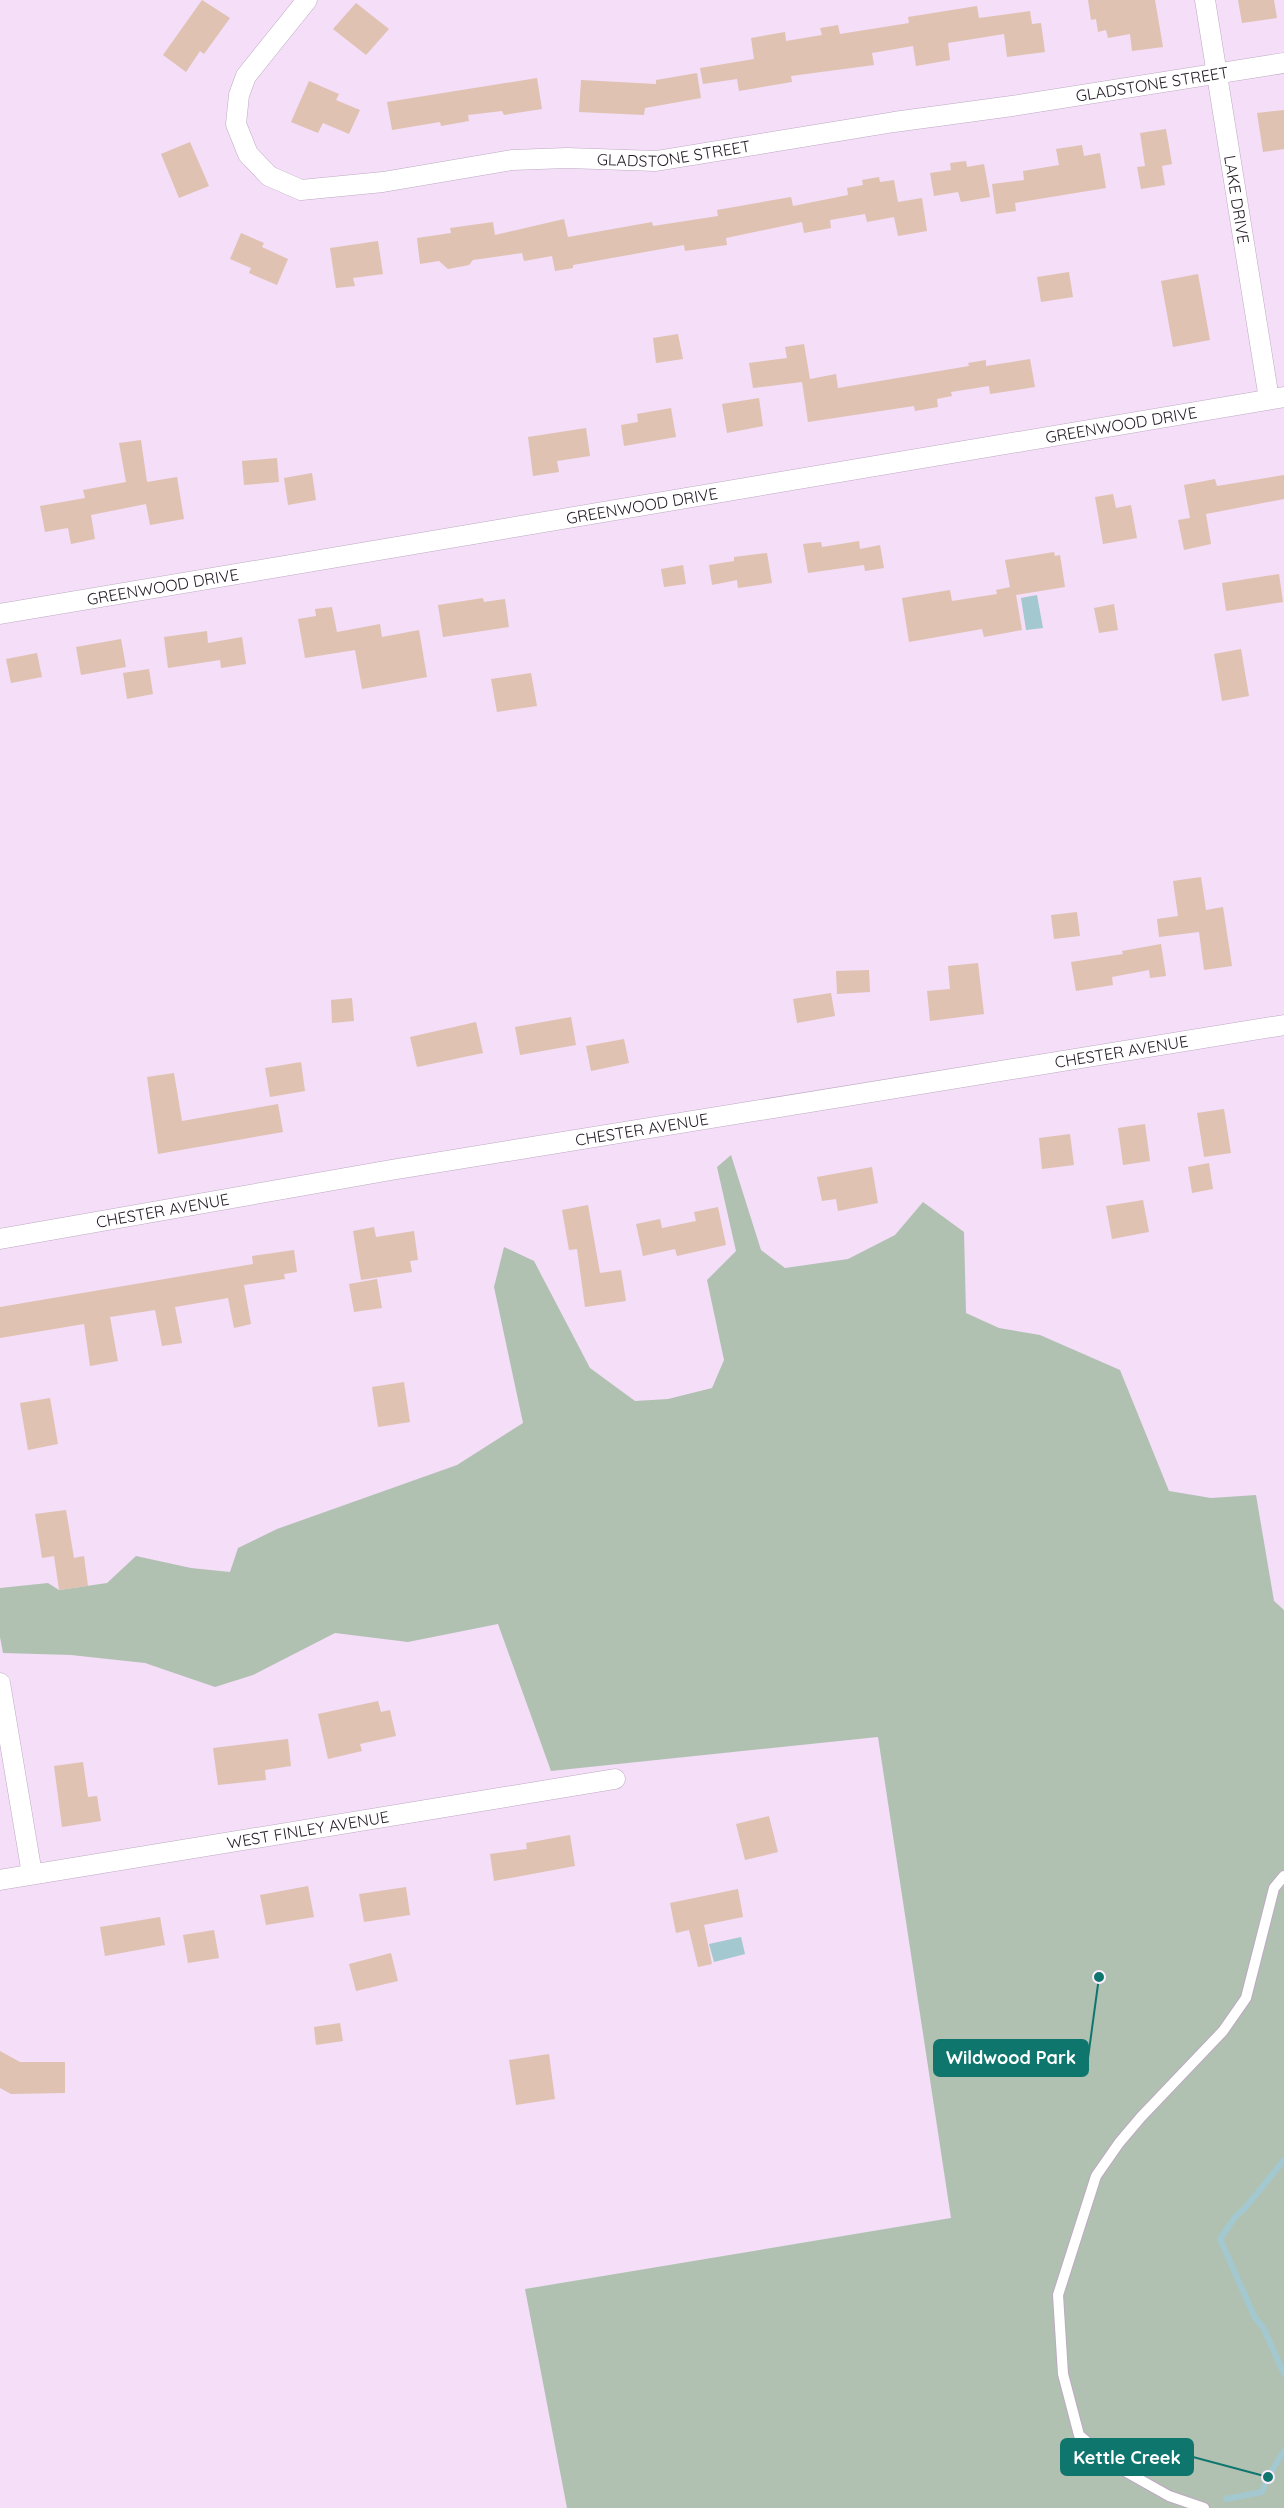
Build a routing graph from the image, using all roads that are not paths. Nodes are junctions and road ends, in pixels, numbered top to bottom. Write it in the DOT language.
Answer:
graph roads {
  1 [pos="307,0"];
  2 [pos="1205,0"];
  3 [pos="1284,63"];
  4 [pos="1217,74"];
  5 [pos="1277,398"];
  6 [pos="0,614"];
  7 [pos="1284,1025"];
  8 [pos="0,1239"];
  9 [pos="0,1683"];
  10 [pos="615,1779"];
  11 [pos="32,1874"];
  12 [pos="1284,1876"];
  13 [pos="0,1880"];
  14 [pos="1204,2508"];
  1 -- 4 [label="street, GLADSTONE STREET"];
  2 -- 4 [label="street, LAKE DRIVE"];
  3 -- 4 [label="street, GLADSTONE STREET"];
  4 -- 5 [label="street, LAKE DRIVE"];
  5 -- 6 [label="street, GREENWOOD DRIVE"];
  7 -- 8 [label="street, CHESTER AVENUE"];
  9 -- 11 [label="street"];
  10 -- 11 [label="street, WEST FINLEY AVENUE"];
  11 -- 13 [label="street, WEST FINLEY AVENUE"];
  12 -- 14 [label="lane"];
}
